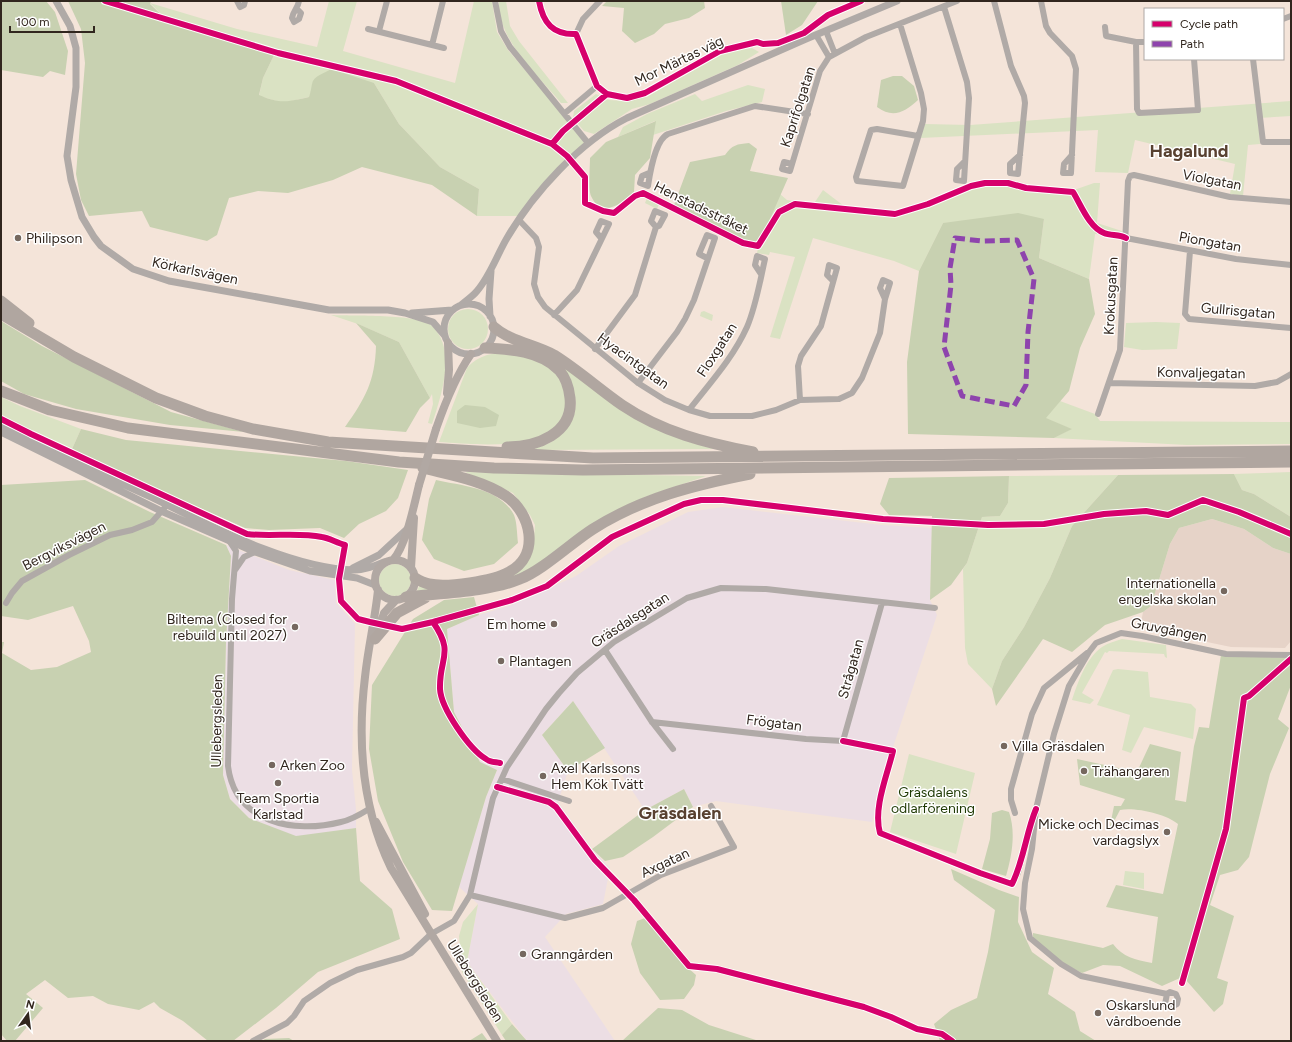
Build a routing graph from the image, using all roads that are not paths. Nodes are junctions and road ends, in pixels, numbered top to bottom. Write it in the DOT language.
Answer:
graph roads {
  1 [pos="56,1"];
  2 [pos="237,1"];
  3 [pos="245,1"];
  4 [pos="300,1"];
  5 [pos="387,1"];
  6 [pos="443,1"];
  7 [pos="495,1"];
  8 [pos="539,1"];
  9 [pos="600,1"];
  10 [pos="897,1"];
  11 [pos="957,1"];
  12 [pos="994,1"];
  13 [pos="1041,1"];
  14 [pos="944,7"];
  15 [pos="297,9"];
  16 [pos="900,24"];
  17 [pos="1105,27"];
  18 [pos="368,29"];
  19 [pos="379,31"];
  20 [pos="826,31"];
  21 [pos="576,34"];
  22 [pos="816,35"];
  23 [pos="757,42"];
  24 [pos="1136,42"];
  25 [pos="1144,42"];
  26 [pos="432,45"];
  27 [pos="444,48"];
  28 [pos="835,54"];
  29 [pos="829,57"];
  30 [pos="1194,60"];
  31 [pos="1253,60"];
  32 [pos="597,86"];
  33 [pos="565,113"];
  34 [pos="808,114"];
  35 [pos="918,136"];
  36 [pos="1291,142"];
  37 [pos="588,143"];
  38 [pos="1020,155"];
  39 [pos="1072,155"];
  40 [pos="964,162"];
  41 [pos="792,164"];
  42 [pos="650,174"];
  43 [pos="1130,176"];
  44 [pos="1291,202"];
  45 [pos="519,220"];
  46 [pos="656,227"];
  47 [pos="602,238"];
  48 [pos="1126,238"];
  49 [pos="1190,252"];
  50 [pos="707,258"];
  51 [pos="1291,265"];
  52 [pos="491,268"];
  53 [pos="761,274"];
  54 [pos="833,281"];
  55 [pos="885,298"];
  56 [pos="1,301"];
  57 [pos="461,305"];
  58 [pos="452,310"];
  59 [pos="405,313"];
  60 [pos="1,314"];
  61 [pos="554,315"];
  62 [pos="492,322"];
  63 [pos="1291,328"];
  64 [pos="446,339"];
  65 [pos="46,340"];
  66 [pos="485,348"];
  67 [pos="595,349"];
  68 [pos="471,354"];
  69 [pos="1291,374"];
  70 [pos="638,383"];
  71 [pos="1109,383"];
  72 [pos="1,391"];
  73 [pos="446,400"];
  74 [pos="800,400"];
  75 [pos="689,410"];
  76 [pos="1098,414"];
  77 [pos="1,425"];
  78 [pos="1,432"];
  79 [pos="402,448"];
  80 [pos="1291,451"];
  81 [pos="775,456"];
  82 [pos="399,462"];
  83 [pos="1291,462"];
  84 [pos="776,468"];
  85 [pos="418,488"];
  86 [pos="167,505"];
  87 [pos="161,511"];
  88 [pos="406,529"];
  89 [pos="230,542"];
  90 [pos="256,552"];
  91 [pos="393,560"];
  92 [pos="384,562"];
  93 [pos="347,569"];
  94 [pos="234,572"];
  95 [pos="413,573"];
  96 [pos="376,588"];
  97 [pos="438,594"];
  98 [pos="401,598"];
  99 [pos="6,603"];
  100 [pos="882,603"];
  101 [pos="935,608"];
  102 [pos="376,639"];
  103 [pos="605,650"];
  104 [pos="1089,652"];
  105 [pos="1291,655"];
  106 [pos="368,660"];
  107 [pos="652,722"];
  108 [pos="843,741"];
  109 [pos="673,749"];
  110 [pos="502,779"];
  111 [pos="569,801"];
  112 [pos="711,806"];
  113 [pos="369,809"];
  114 [pos="1036,809"];
  115 [pos="1014,813"];
  116 [pos="470,895"];
  117 [pos="431,934"];
  118 [pos="1168,994"];
  119 [pos="253,1041"];
  120 [pos="497,1041"];
  1 -- 59 [label="street, Körkarlsvägen"];
  2 -- 3 [label="street"];
  4 -- 15 [label="street"];
  5 -- 19 [label="street"];
  6 -- 26 [label="street"];
  7 -- 33 [label="street"];
  8 -- 21 [label="street"];
  9 -- 21 [label="street"];
  10 -- 20 [label="street"];
  11 -- 14 [label="street, Kaprifolgatan"];
  12 -- 38 [label="street"];
  13 -- 39 [label="street"];
  14 -- 16 [label="street, Kaprifolgatan"];
  14 -- 40 [label="street"];
  16 -- 28 [label="street, Kaprifolgatan"];
  16 -- 35 [label="street"];
  17 -- 24 [label="street"];
  18 -- 19 [label="street"];
  19 -- 26 [label="street"];
  20 -- 22 [label="street"];
  20 -- 28 [label="street"];
  21 -- 32 [label="street"];
  22 -- 29 [label="street, Kaprifolgatan"];
  22 -- 37 [label="street"];
  23 -- 32 [label="street, Mor Märtas väg"];
  24 -- 25 [label="street"];
  24 -- 30 [label="street"];
  26 -- 27 [label="street"];
  28 -- 29 [label="street, Kaprifolgatan"];
  29 -- 34 [label="street, Kaprifolgatan"];
  31 -- 36 [label="street"];
  32 -- 33 [label="street"];
  33 -- 37 [label="street"];
  34 -- 41 [label="street, Kaprifolgatan"];
  34 -- 42 [label="street"];
  35 -- 35 [label="street"];
  37 -- 45 [label="street"];
  43 -- 44 [label="street, Violgatan"];
  43 -- 48 [label="street, Krokusgatan"];
  45 -- 52 [label="street"];
  45 -- 61 [label="street, Hyacintgatan"];
  46 -- 67 [label="street"];
  47 -- 61 [label="street"];
  48 -- 49 [label="street, Piongatan"];
  48 -- 71 [label="street, Krokusgatan"];
  49 -- 51 [label="street, Piongatan"];
  49 -- 63 [label="street, Gullrisgatan"];
  50 -- 70 [label="street"];
  52 -- 57 [label="street"];
  52 -- 62 [label="street"];
  53 -- 75 [label="street, Floxgatan"];
  54 -- 74 [label="street"];
  55 -- 74 [label="street, Hyacintgatan"];
  56 -- 65 [label="highway"];
  57 -- 58 [label="street"];
  57 -- 62 [label="street"];
  58 -- 59 [label="street, Körkarlsvägen"];
  58 -- 64 [label="street"];
  59 -- 64 [label="street, Körkarlsvägen"];
  60 -- 65 [label="highway"];
  61 -- 67 [label="street, Hyacintgatan"];
  62 -- 66 [label="street"];
  62 -- 81 [label="highway"];
  64 -- 68 [label="street"];
  64 -- 73 [label="main road"];
  65 -- 79 [label="highway"];
  66 -- 68 [label="street"];
  66 -- 79 [label="highway"];
  67 -- 70 [label="street, Hyacintgatan"];
  68 -- 73 [label="main road"];
  69 -- 71 [label="street, Konvaljegatan"];
  70 -- 75 [label="street, Hyacintgatan"];
  71 -- 76 [label="street, Krokusgatan"];
  72 -- 82 [label="highway"];
  73 -- 85 [label="main road, bridge"];
  74 -- 75 [label="street, Hyacintgatan"];
  77 -- 86 [label="street"];
  78 -- 87 [label="street"];
  79 -- 81 [label="highway"];
  80 -- 81 [label="highway"];
  82 -- 84 [label="highway"];
  82 -- 95 [label="highway"];
  83 -- 84 [label="highway"];
  84 -- 97 [label="highway"];
  85 -- 88 [label="main road"];
  85 -- 95 [label="main road"];
  86 -- 87 [label="street, Bergviksvägen"];
  86 -- 93 [label="street"];
  87 -- 89 [label="street"];
  87 -- 99 [label="street, Bergviksvägen"];
  88 -- 91 [label="main road"];
  88 -- 93 [label="street"];
  89 -- 90 [label="street"];
  89 -- 94 [label="street, Ullebergsleden"];
  90 -- 94 [label="street"];
  90 -- 96 [label="street"];
  91 -- 92 [label="main road"];
  91 -- 95 [label="main road"];
  92 -- 93 [label="street"];
  92 -- 96 [label="main road"];
  94 -- 113 [label="street, Ullebergsleden"];
  95 -- 98 [label="main road"];
  96 -- 98 [label="main road"];
  96 -- 106 [label="main road, Ullebergsleden"];
  97 -- 98 [label="highway"];
  97 -- 102 [label="highway"];
  98 -- 102 [label="main road, Ullebergsleden"];
  100 -- 101 [label="street, Gräsdalsgatan"];
  100 -- 103 [label="street, Gräsdalsgatan"];
  100 -- 108 [label="street, Strågatan"];
  102 -- 106 [label="main road, Ullebergsleden"];
  103 -- 107 [label="street"];
  103 -- 110 [label="street, Gräsdalsgatan"];
  104 -- 105 [label="street, Gruvgången"];
  104 -- 114 [label="street, Gruvgången"];
  104 -- 115 [label="street"];
  106 -- 113 [label="main road, Ullebergsleden"];
  107 -- 108 [label="street, Frögatan"];
  107 -- 109 [label="street"];
  108 -- 114 [label="street, Frögatan"];
  110 -- 111 [label="street"];
  110 -- 116 [label="street, Gräsdalsgatan"];
  112 -- 116 [label="street, Axgatan"];
  113 -- 117 [label="main road, Ullebergsleden"];
  114 -- 118 [label="street, Gruvgången"];
  116 -- 117 [label="street, Gräsdalsgatan"];
  117 -- 119 [label="street, Gräsdalsgatan"];
  117 -- 120 [label="main road, Ullebergsleden"];
}
